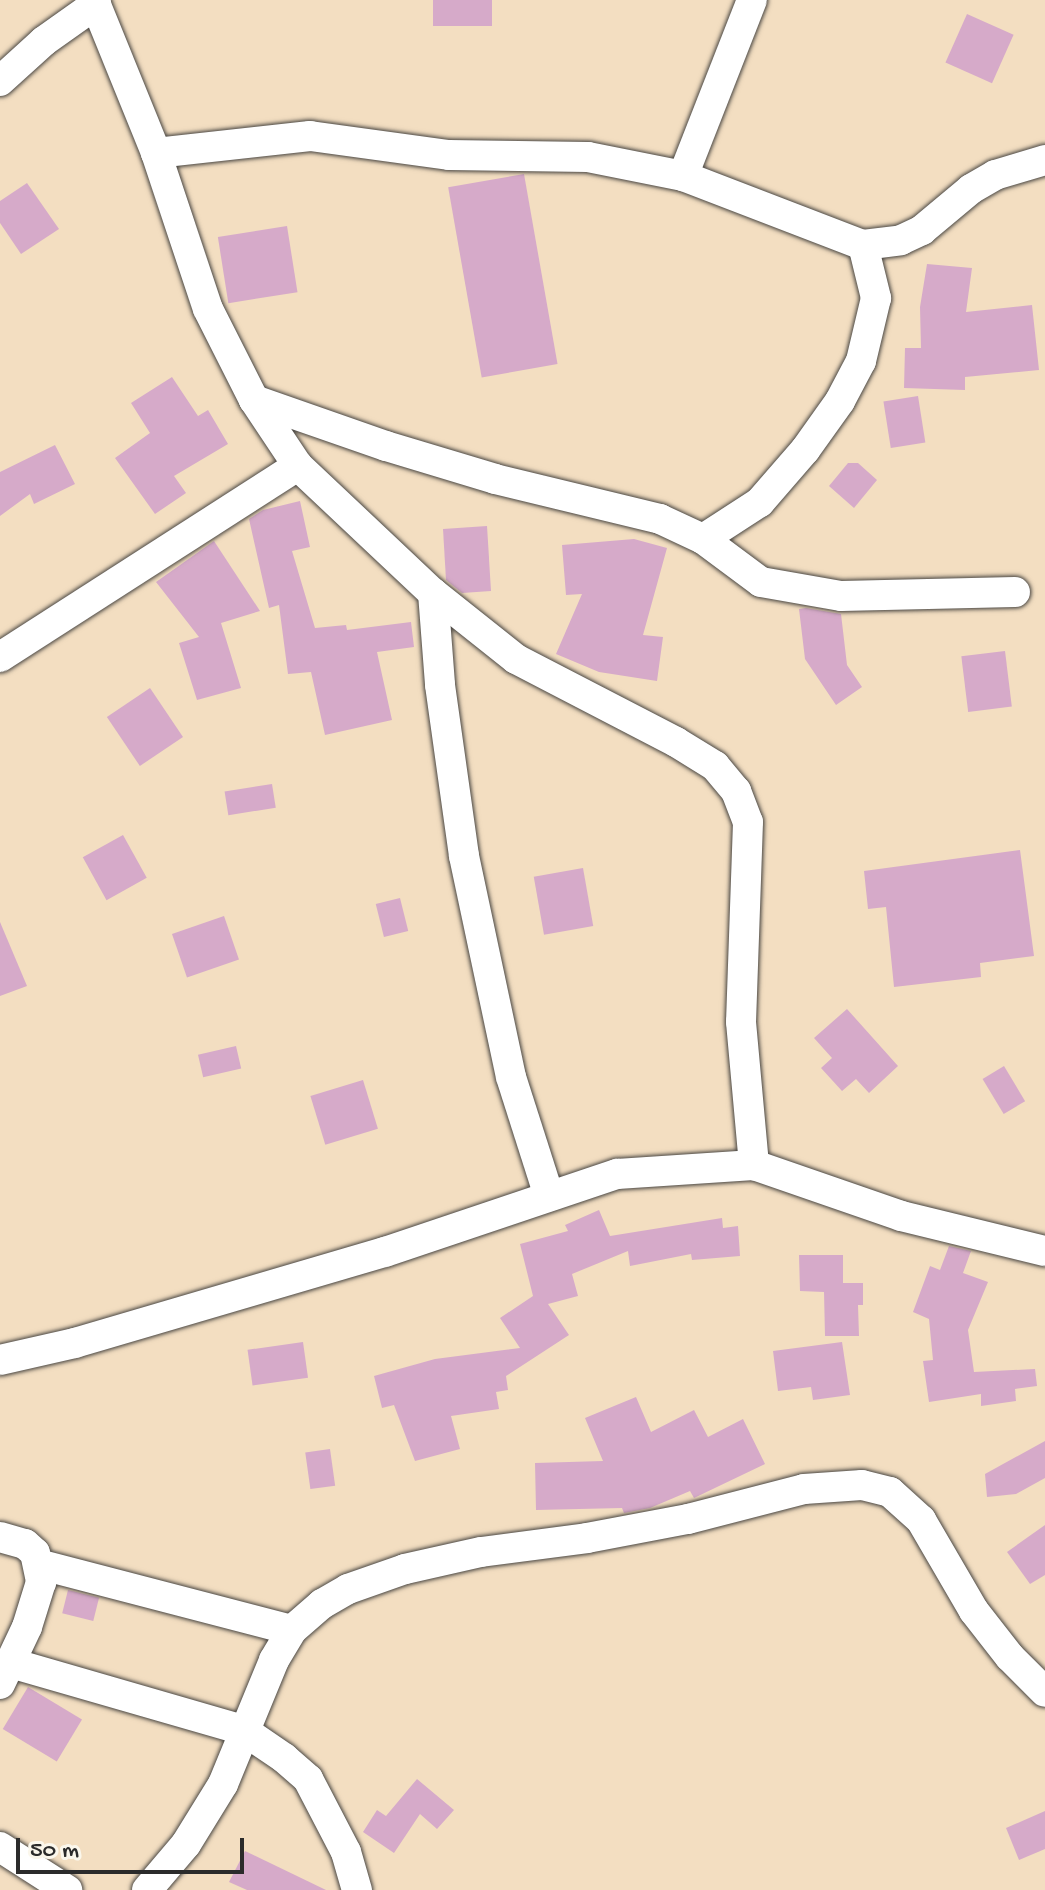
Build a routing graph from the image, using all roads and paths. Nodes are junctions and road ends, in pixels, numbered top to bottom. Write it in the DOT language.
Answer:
graph roads {
  1 [pos="752,0"];
  2 [pos="95,2"];
  3 [pos="0,81"];
  4 [pos="156,153"];
  5 [pos="1045,160"];
  6 [pos="683,176"];
  7 [pos="863,245"];
  8 [pos="254,400"];
  9 [pos="298,466"];
  10 [pos="703,539"];
  11 [pos="1015,592"];
  12 [pos="433,593"];
  13 [pos="0,657"];
  14 [pos="754,1165"];
  15 [pos="549,1196"];
  16 [pos="1045,1251"];
  17 [pos="0,1360"];
  18 [pos="0,1537"];
  19 [pos="38,1564"];
  20 [pos="292,1630"];
  21 [pos="5,1674"];
  22 [pos="1045,1692"];
  23 [pos="243,1730"];
  24 [pos="0,1847"];
  25 [pos="67,1890"];
  26 [pos="147,1890"];
  27 [pos="357,1890"];
  1 -- 6 [label="street"];
  2 -- 3 [label="street"];
  2 -- 4 [label="street"];
  4 -- 6 [label="street"];
  4 -- 8 [label="street"];
  5 -- 7 [label="street"];
  6 -- 7 [label="street"];
  7 -- 10 [label="street"];
  8 -- 9 [label="street"];
  8 -- 10 [label="street"];
  9 -- 12 [label="street"];
  9 -- 13 [label="street"];
  10 -- 11 [label="street"];
  12 -- 14 [label="street"];
  12 -- 15 [label="street"];
  14 -- 15 [label="street"];
  14 -- 16 [label="street"];
  15 -- 17 [label="street"];
  18 -- 19 [label="street"];
  19 -- 20 [label="street"];
  19 -- 21 [label="street"];
  20 -- 22 [label="street"];
  20 -- 23 [label="street"];
  21 -- 23 [label="street"];
  23 -- 26 [label="street"];
  23 -- 27 [label="street"];
  24 -- 25 [label="street"];
}
